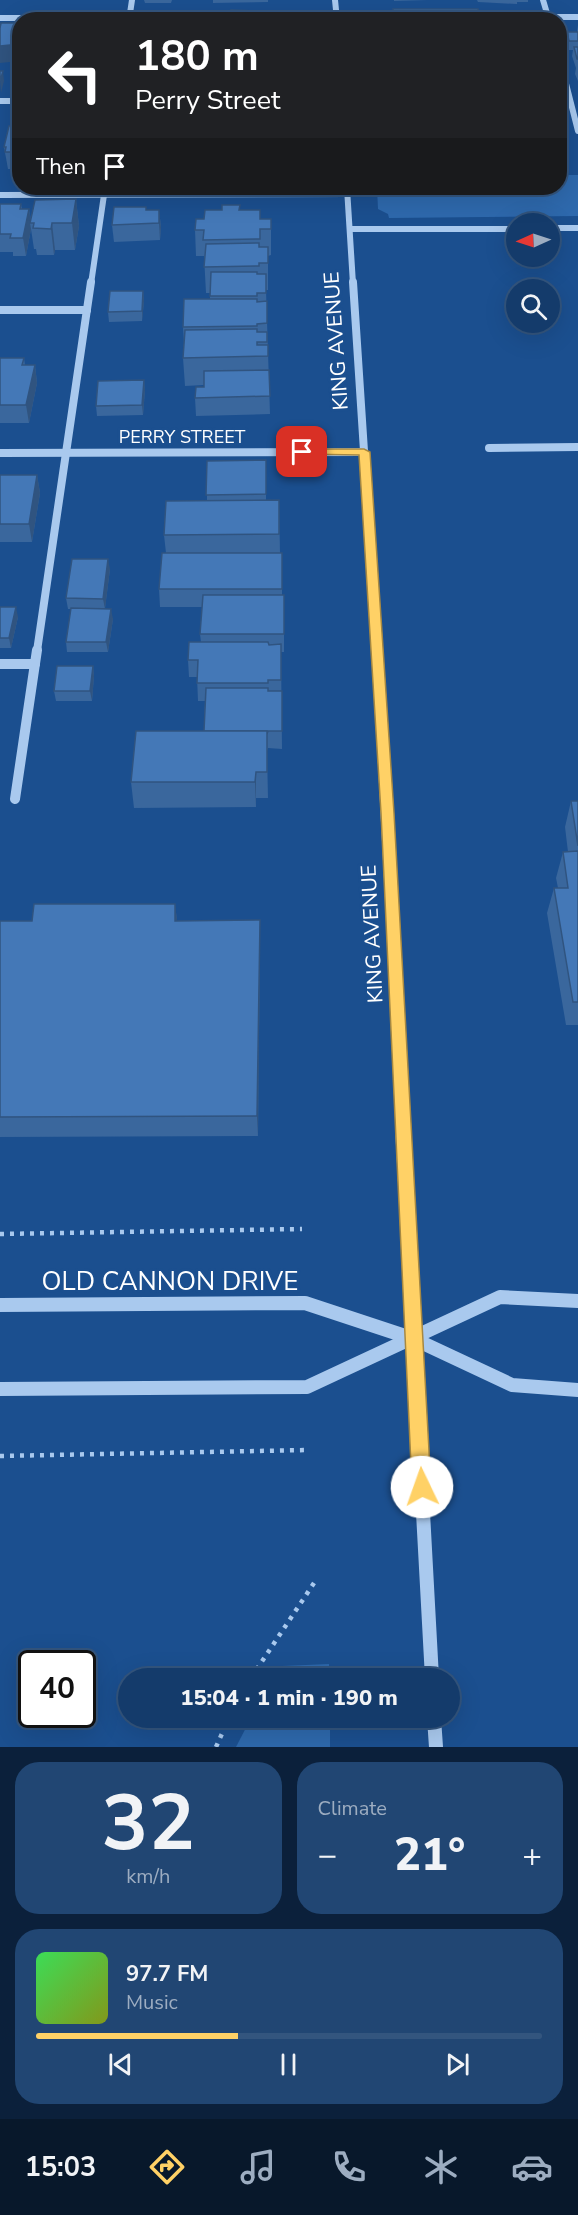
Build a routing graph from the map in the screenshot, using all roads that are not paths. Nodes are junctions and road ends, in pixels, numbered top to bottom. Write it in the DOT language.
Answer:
graph roads {
  1 [pos="567,87"];
  2 [pos="578,130"];
  3 [pos="103,195"];
  4 [pos="347,195"];
  5 [pos="560,228"];
  6 [pos="578,228"];
  7 [pos="506,229"];
  8 [pos="350,230"];
  9 [pos="0,310"];
  10 [pos="87,310"];
  11 [pos="578,447"];
  12 [pos="489,448"];
  13 [pos="364,452"];
  14 [pos="0,453"];
  15 [pos="66,453"];
  16 [pos="0,664"];
  17 [pos="35,664"];
  18 [pos="15,799"];
  19 [pos="578,1301"];
  20 [pos="0,1305"];
  21 [pos="414,1339"];
  22 [pos="0,1389"];
  23 [pos="578,1390"];
  24 [pos="431,1668"];
  25 [pos="435,1728"];
  26 [pos="436,1747"];
  1 -- 2 [label="street"];
  3 -- 10 [label="street"];
  4 -- 8 [label="street, KING AVENUE"];
  5 -- 6 [label="street"];
  7 -- 8 [label="street"];
  8 -- 13 [label="street, KING AVENUE"];
  9 -- 10 [label="street"];
  10 -- 15 [label="street"];
  11 -- 12 [label="street"];
  13 -- 15 [label="street, PERRY STREET"];
  13 -- 21 [label="street, KING AVENUE"];
  14 -- 15 [label="street, PERRY STREET"];
  15 -- 17 [label="street"];
  16 -- 17 [label="street"];
  17 -- 18 [label="street"];
  19 -- 21 [label="street"];
  20 -- 21 [label="street, OLD CANNON DRIVE"];
  21 -- 22 [label="street"];
  21 -- 23 [label="street, OLD CANNON DRIVE"];
  21 -- 24 [label="street, KING AVENUE"];
  25 -- 26 [label="street"];
}
